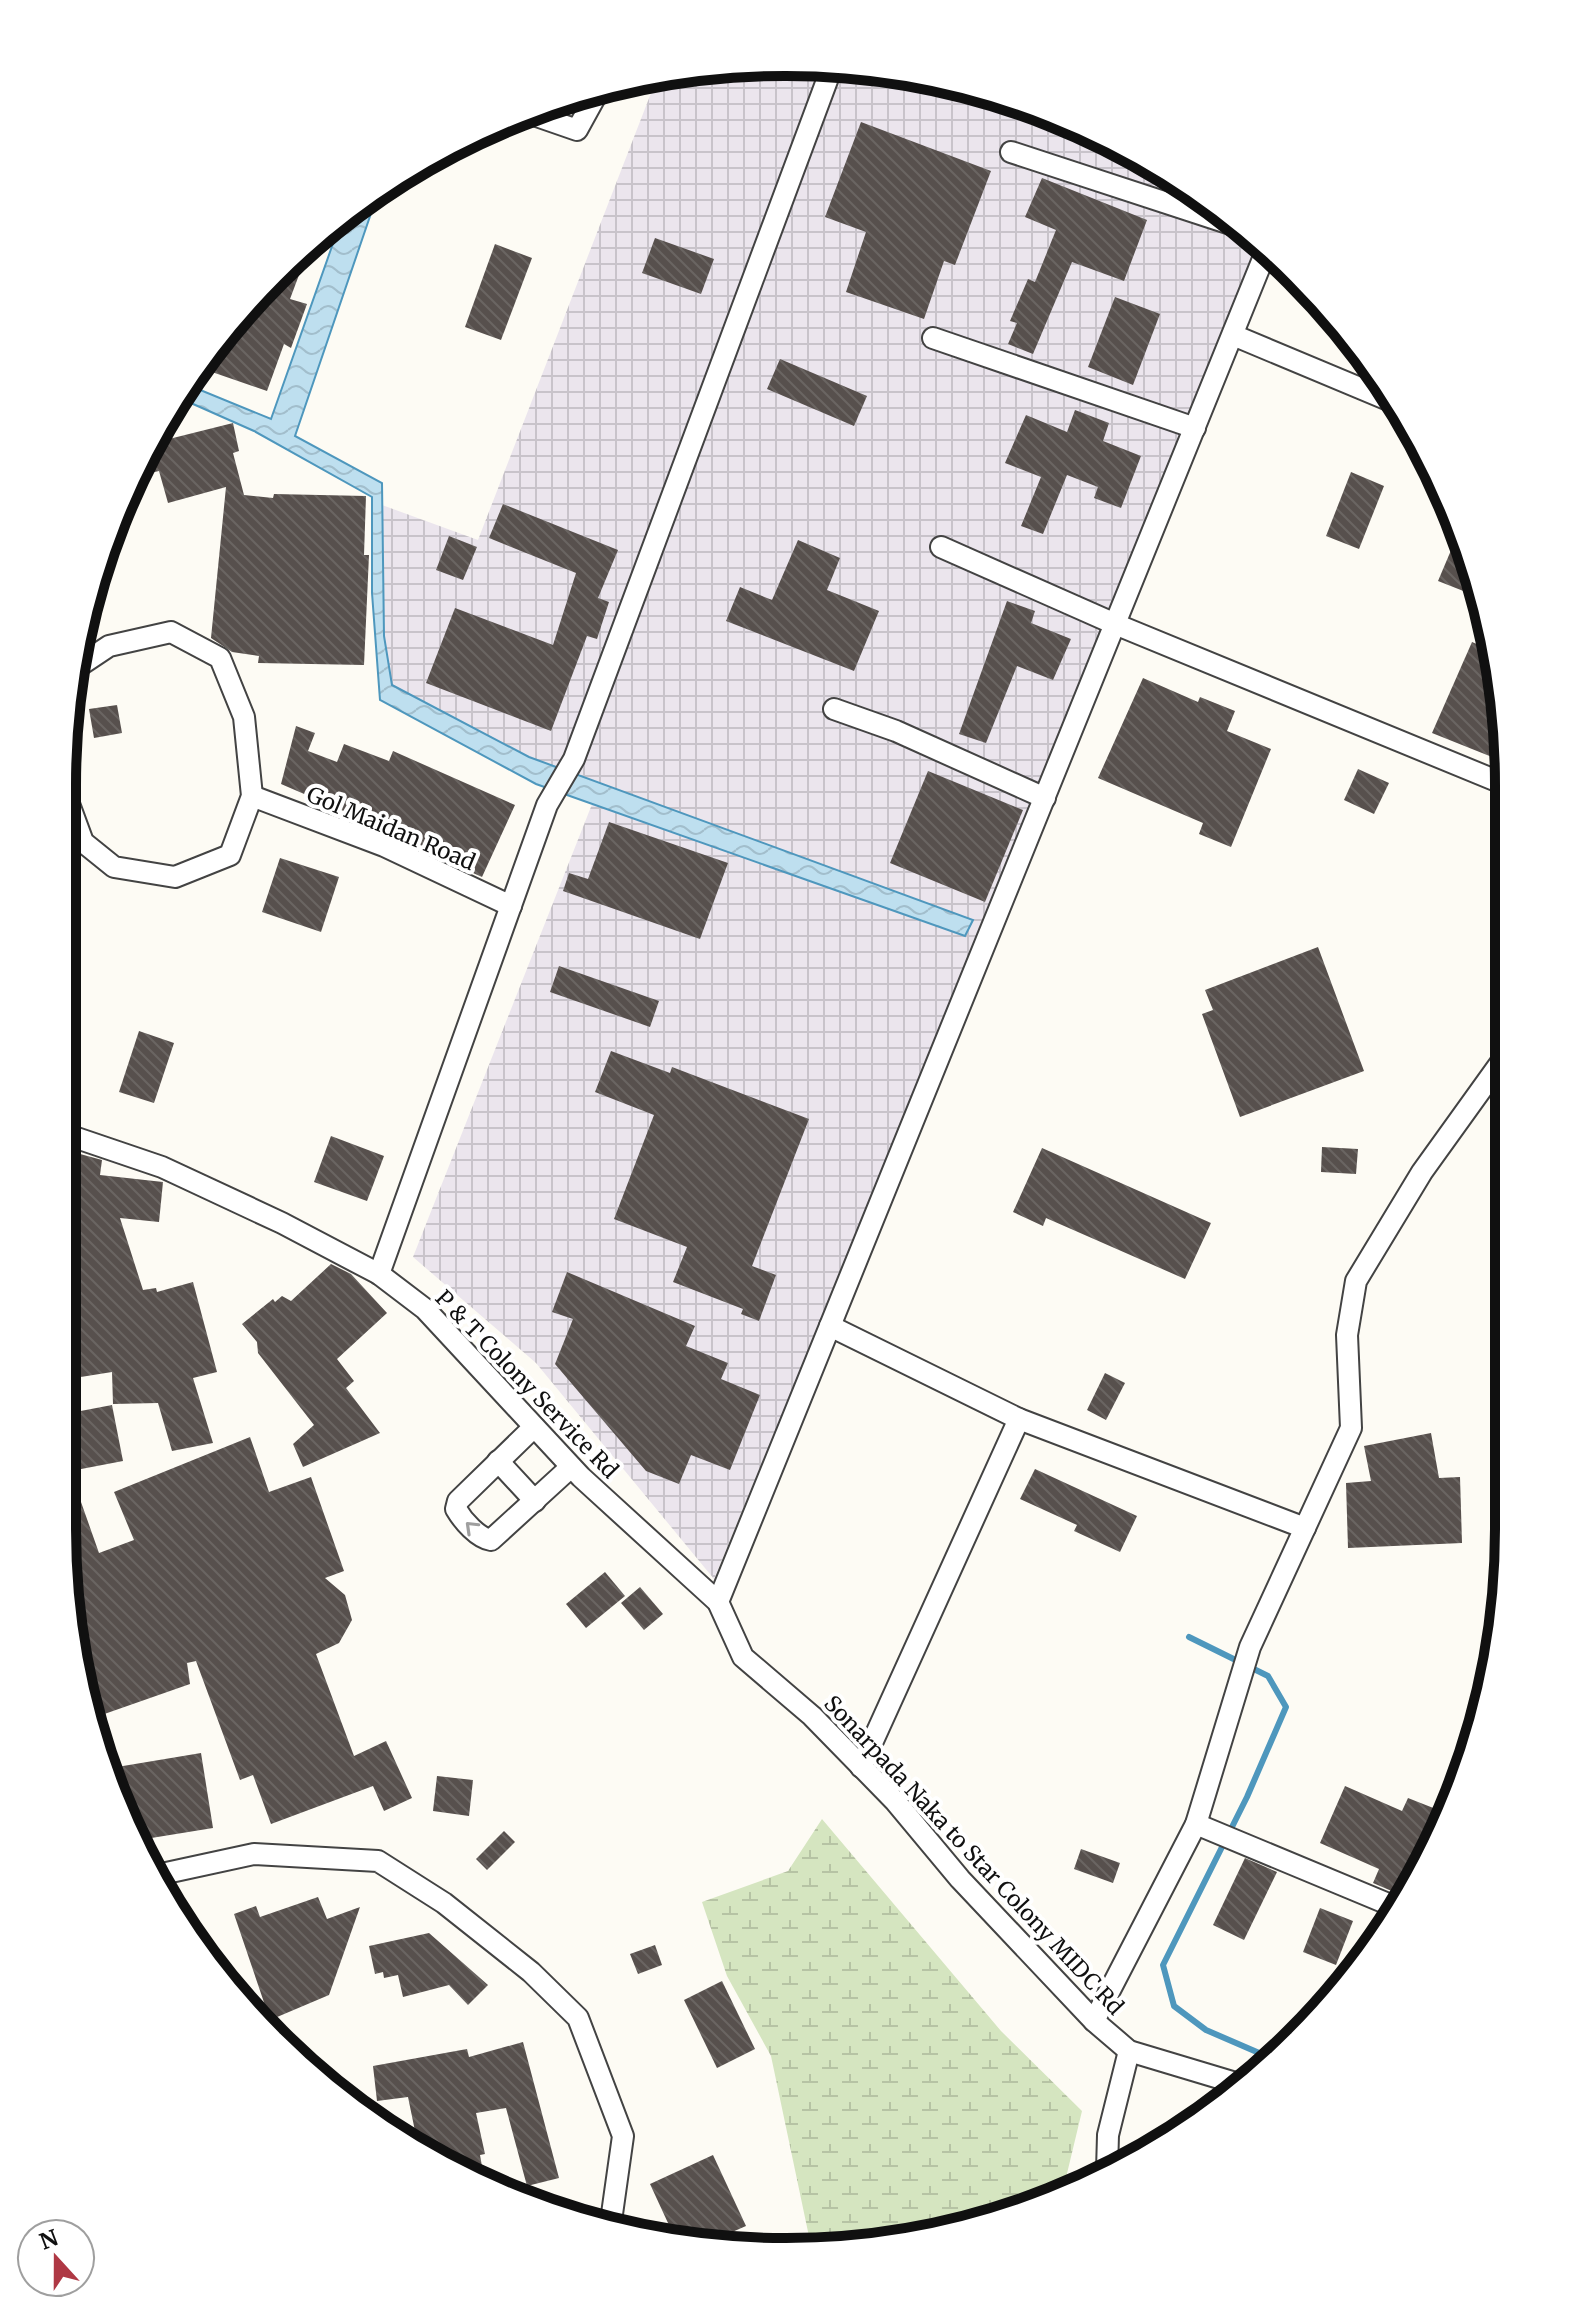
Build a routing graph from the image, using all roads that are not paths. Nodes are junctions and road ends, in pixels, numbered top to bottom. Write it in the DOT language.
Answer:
graph roads {
  1 [pos="828,78"];
  2 [pos="592,103"];
  3 [pos="544,119"];
  4 [pos="1011,152"];
  5 [pos="1208,217"];
  6 [pos="1262,261"];
  7 [pos="1233,335"];
  8 [pos="933,338"];
  9 [pos="1378,396"];
  10 [pos="1195,428"];
  11 [pos="941,547"];
  12 [pos="1115,624"];
  13 [pos="88,660"];
  14 [pos="834,709"];
  15 [pos="1495,780"];
  16 [pos="252,796"];
  17 [pos="1045,798"];
  18 [pos="76,823"];
  19 [pos="511,906"];
  20 [pos="1495,1070"];
  21 [pos="76,1138"];
  22 [pos="379,1274"];
  23 [pos="830,1326"];
  24 [pos="1019,1419"];
  25 [pos="534,1427"];
  26 [pos="498,1461"];
  27 [pos="571,1467"];
  28 [pos="535,1501"];
  29 [pos="1305,1528"];
  30 [pos="718,1602"];
  31 [pos="861,1767"];
  32 [pos="1196,1824"];
  33 [pos="166,1873"];
  34 [pos="1387,1904"];
  35 [pos="1094,2021"];
  36 [pos="1129,2051"];
  37 [pos="1229,2081"];
  38 [pos="1107,2161"];
  39 [pos="612,2216"];
  1 -- 19 [label="street"];
  2 -- 3 [label="street"];
  4 -- 5 [label="street"];
  6 -- 7 [label="street"];
  7 -- 9 [label="street"];
  7 -- 10 [label="street"];
  8 -- 10 [label="street"];
  10 -- 12 [label="street"];
  11 -- 12 [label="street"];
  12 -- 15 [label="street"];
  12 -- 17 [label="street"];
  13 -- 16 [label="street"];
  14 -- 17 [label="street"];
  16 -- 18 [label="street"];
  16 -- 19 [label="street, Gol Maidan Road"];
  17 -- 23 [label="street"];
  19 -- 22 [label="street"];
  20 -- 29 [label="street"];
  21 -- 22 [label="street, P & T Colony Service Rd"];
  22 -- 25 [label="street, P & T Colony Service Rd"];
  23 -- 24 [label="street"];
  23 -- 30 [label="street"];
  24 -- 29 [label="street"];
  24 -- 31 [label="street"];
  25 -- 26 [label="street"];
  25 -- 27 [label="street, P & T Colony Service Rd"];
  26 -- 28 [label="street"];
  28 -- 26 [label="street, one-way"];
  27 -- 28 [label="street"];
  27 -- 30 [label="street, P & T Colony Service Rd"];
  29 -- 32 [label="street"];
  30 -- 31 [label="street, Sonarpada Naka to Star Colony MIDC Rd"];
  31 -- 35 [label="street, Sonarpada Naka to Star Colony MIDC Rd"];
  32 -- 34 [label="street"];
  32 -- 35 [label="street"];
  33 -- 39 [label="street"];
  35 -- 36 [label="street, Sonarpada Naka to Star Colony MIDC Rd"];
  36 -- 37 [label="street, Sonarpada Naka to Star Colony MIDC Rd"];
  36 -- 38 [label="street"];
}
